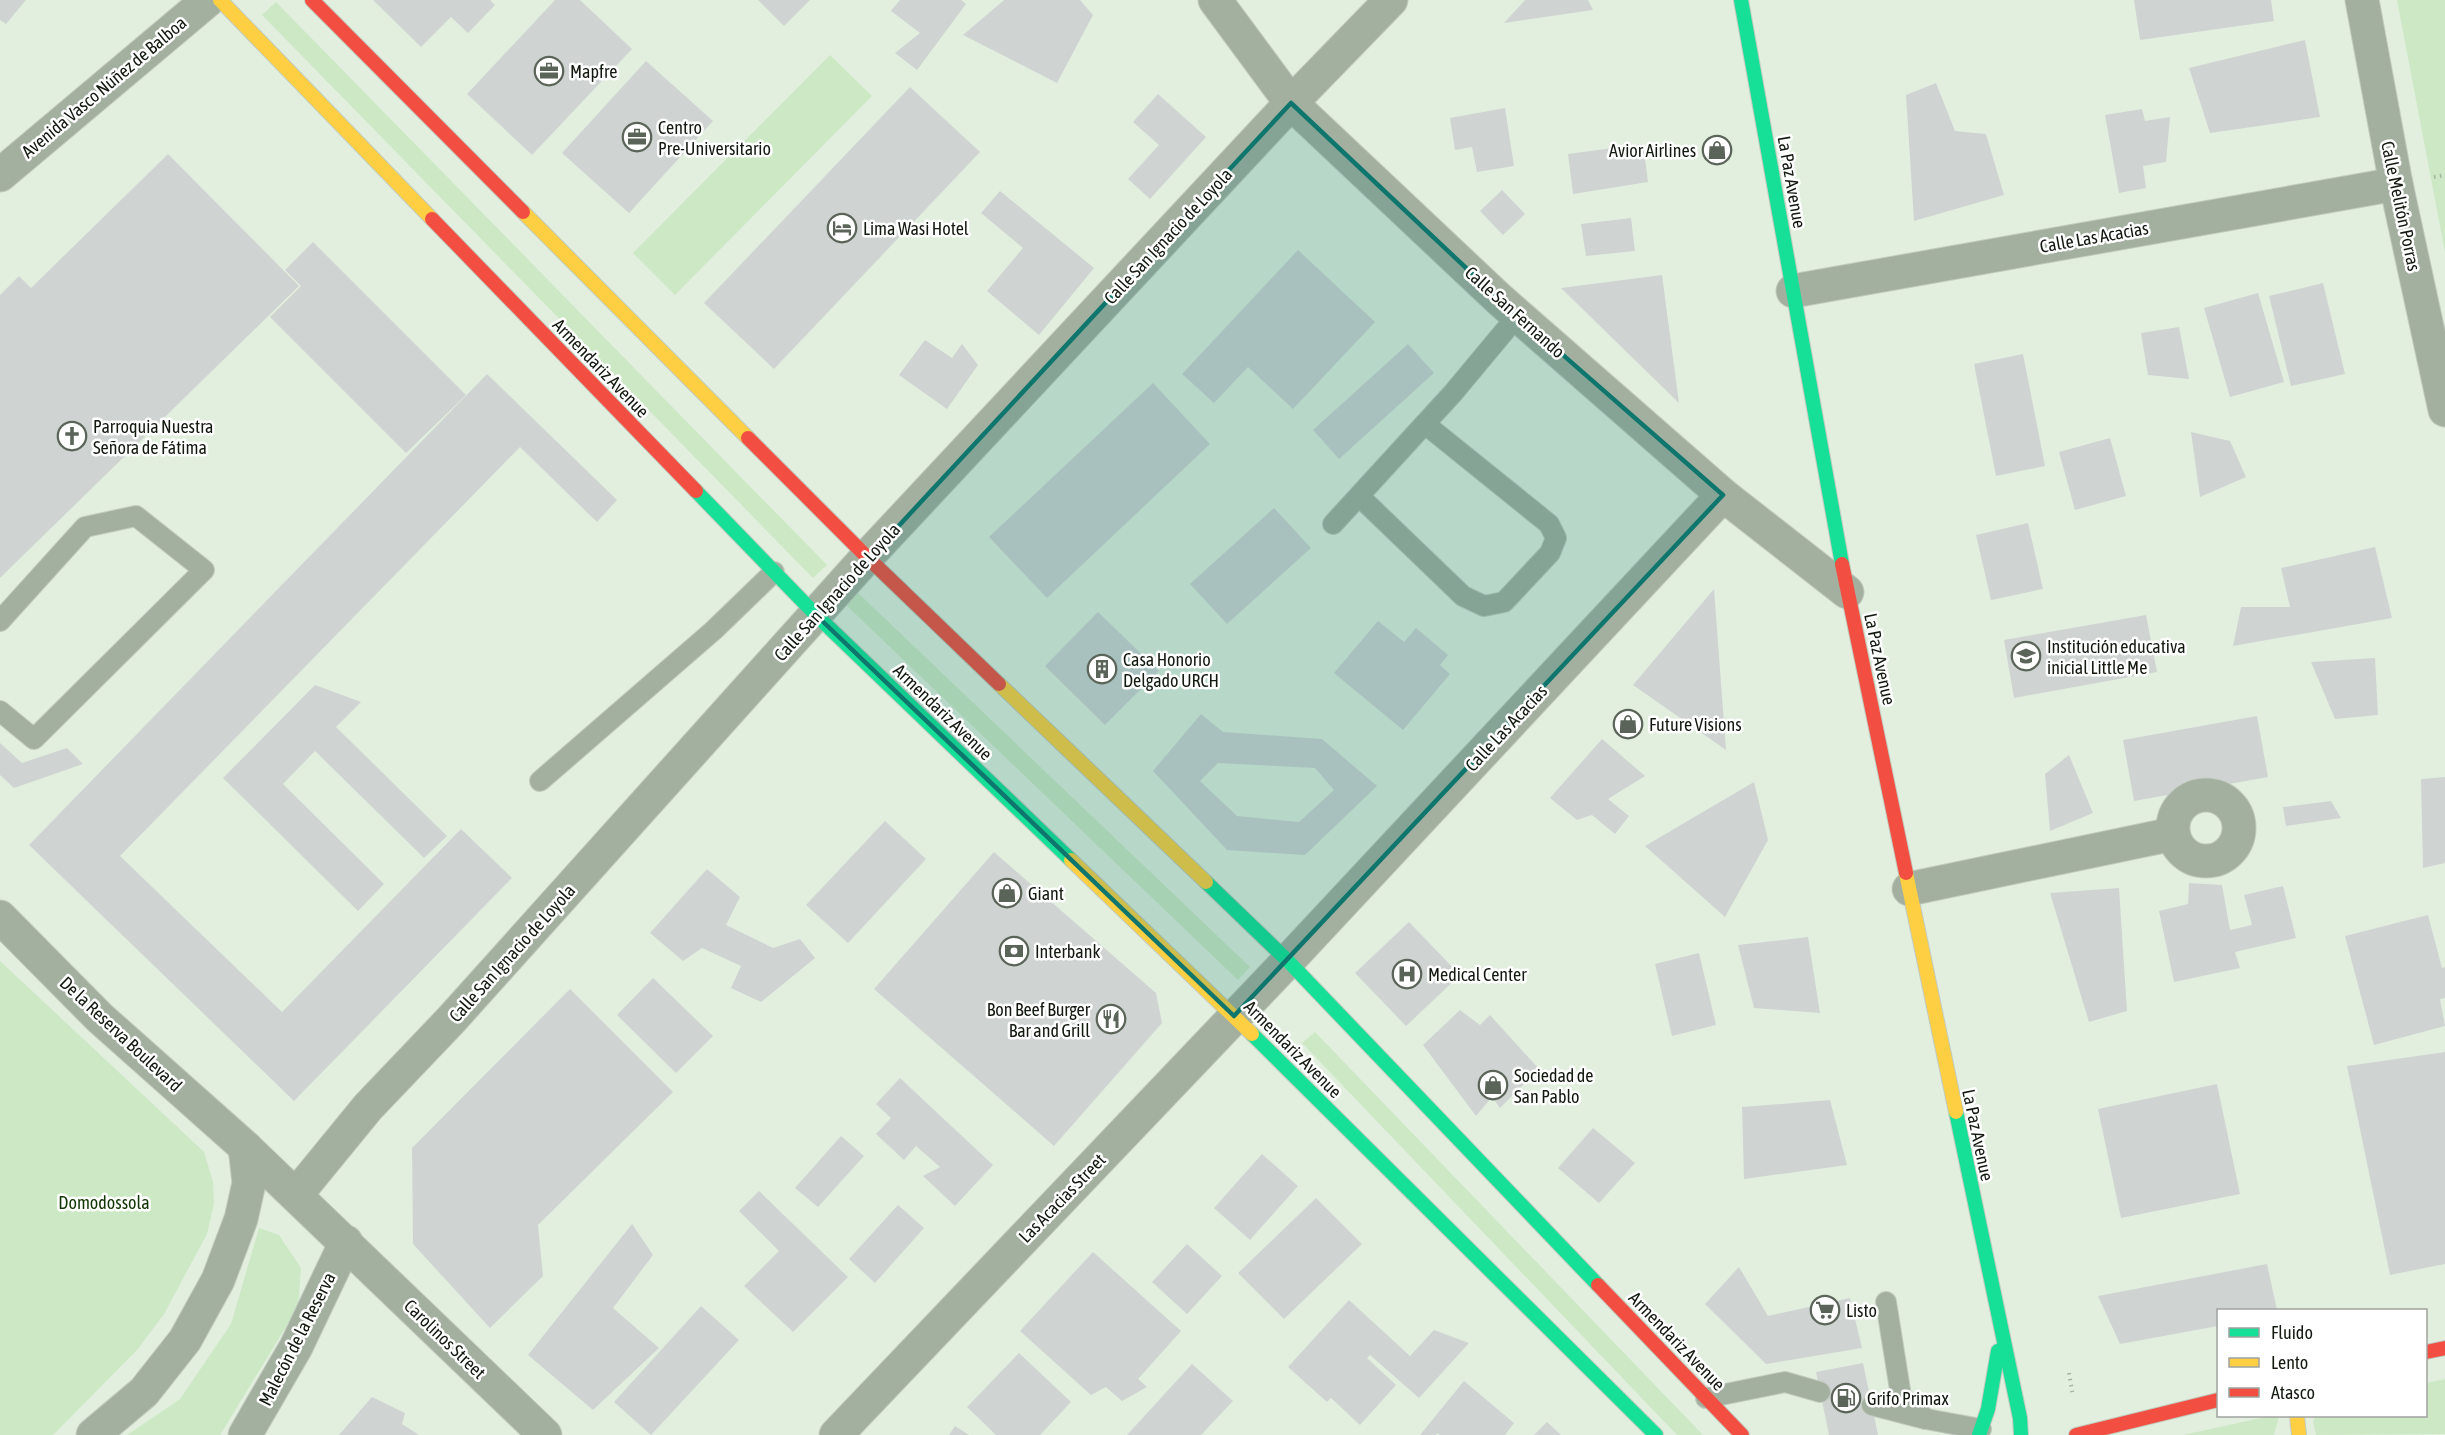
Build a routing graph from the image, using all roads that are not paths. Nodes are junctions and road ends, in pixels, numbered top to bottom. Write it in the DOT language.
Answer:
graph roads {
  1 [pos="208,0"];
  2 [pos="220,0"];
  3 [pos="312,0"];
  4 [pos="1215,0"];
  5 [pos="1391,0"];
  6 [pos="1741,0"];
  7 [pos="2362,0"];
  8 [pos="1291,103"];
  9 [pos="0,175"];
  10 [pos="2396,184"];
  11 [pos="1793,291"];
  12 [pos="1518,315"];
  13 [pos="2445,410"];
  14 [pos="1425,423"];
  15 [pos="1723,495"];
  16 [pos="1360,497"];
  17 [pos="1333,524"];
  18 [pos="867,557"];
  19 [pos="774,572"];
  20 [pos="1847,592"];
  21 [pos="816,615"];
  22 [pos="0,621"];
  23 [pos="0,711"];
  24 [pos="540,781"];
  25 [pos="2173,834"];
  26 [pos="1909,889"];
  27 [pos="0,917"];
  28 [pos="1288,961"];
  29 [pos="1234,1016"];
  30 [pos="245,1147"];
  31 [pos="296,1195"];
  32 [pos="346,1242"];
  33 [pos="1886,1302"];
  34 [pos="1999,1322"];
  35 [pos="2445,1348"];
  36 [pos="2427,1352"];
  37 [pos="1820,1392"];
  38 [pos="1706,1398"];
  39 [pos="2217,1400"];
  40 [pos="1872,1405"];
  41 [pos="2297,1417"];
  42 [pos="1926,1419"];
  43 [pos="1980,1432"];
  44 [pos="93,1435"];
  45 [pos="245,1435"];
  46 [pos="545,1435"];
  47 [pos="836,1435"];
  48 [pos="1656,1435"];
  49 [pos="1742,1435"];
  50 [pos="2021,1435"];
  51 [pos="2076,1435"];
  52 [pos="2299,1435"];
  1 -- 9 [label="street, Avenida Vasco Núñez de Balboa"];
  2 -- 19 [label="main road, Armendariz Avenue"];
  3 -- 18 [label="main road, Armendariz Avenue"];
  4 -- 8 [label="street, Calle San Fernando"];
  5 -- 8 [label="street, Calle San Ignacio de Loyola"];
  6 -- 11 [label="main road, La Paz Avenue"];
  7 -- 10 [label="street, Calle Melitón Porras"];
  8 -- 12 [label="street, Calle San Fernando"];
  8 -- 18 [label="street, Calle San Ignacio de Loyola"];
  10 -- 11 [label="street, Calle Las Acacias"];
  10 -- 13 [label="street, Calle Melitón Porras"];
  11 -- 20 [label="main road, La Paz Avenue"];
  12 -- 14 [label="lane"];
  12 -- 15 [label="street, Calle San Fernando"];
  14 -- 16 [label="lane"];
  14 -- 16 [label="lane"];
  15 -- 20 [label="street, Calle San Fernando"];
  15 -- 28 [label="street, Calle Las Acacias"];
  16 -- 17 [label="lane"];
  18 -- 21 [label="street, Calle San Ignacio de Loyola"];
  18 -- 28 [label="main road, Armendariz Avenue"];
  19 -- 21 [label="main road, Armendariz Avenue"];
  19 -- 24 [label="lane"];
  20 -- 26 [label="main road, La Paz Avenue"];
  21 -- 29 [label="main road, Armendariz Avenue"];
  21 -- 31 [label="street, Calle San Ignacio de Loyola"];
  22 -- 23 [label="lane"];
  25 -- 26 [label="street"];
  26 -- 34 [label="main road, La Paz Avenue"];
  27 -- 30 [label="street, De la Reserva Boulevard"];
  28 -- 29 [label="street, Las Acacias Street"];
  28 -- 38 [label="main road, Armendariz Avenue"];
  29 -- 47 [label="street, Las Acacias Street"];
  29 -- 48 [label="main road, Armendariz Avenue"];
  30 -- 31 [label="street, De la Reserva Boulevard"];
  30 -- 44 [label="street"];
  31 -- 32 [label="street, De la Reserva Boulevard"];
  32 -- 45 [label="street, Malecón de la Reserva"];
  32 -- 46 [label="street, Carolinos Street"];
  33 -- 42 [label="lane"];
  34 -- 43 [label="main road"];
  34 -- 50 [label="main road"];
  35 -- 36 [label="main road"];
  37 -- 38 [label="lane"];
  38 -- 49 [label="main road, Armendariz Avenue"];
  39 -- 51 [label="main road"];
  40 -- 42 [label="lane"];
  41 -- 52 [label="main road"];
  42 -- 43 [label="lane"];
}
